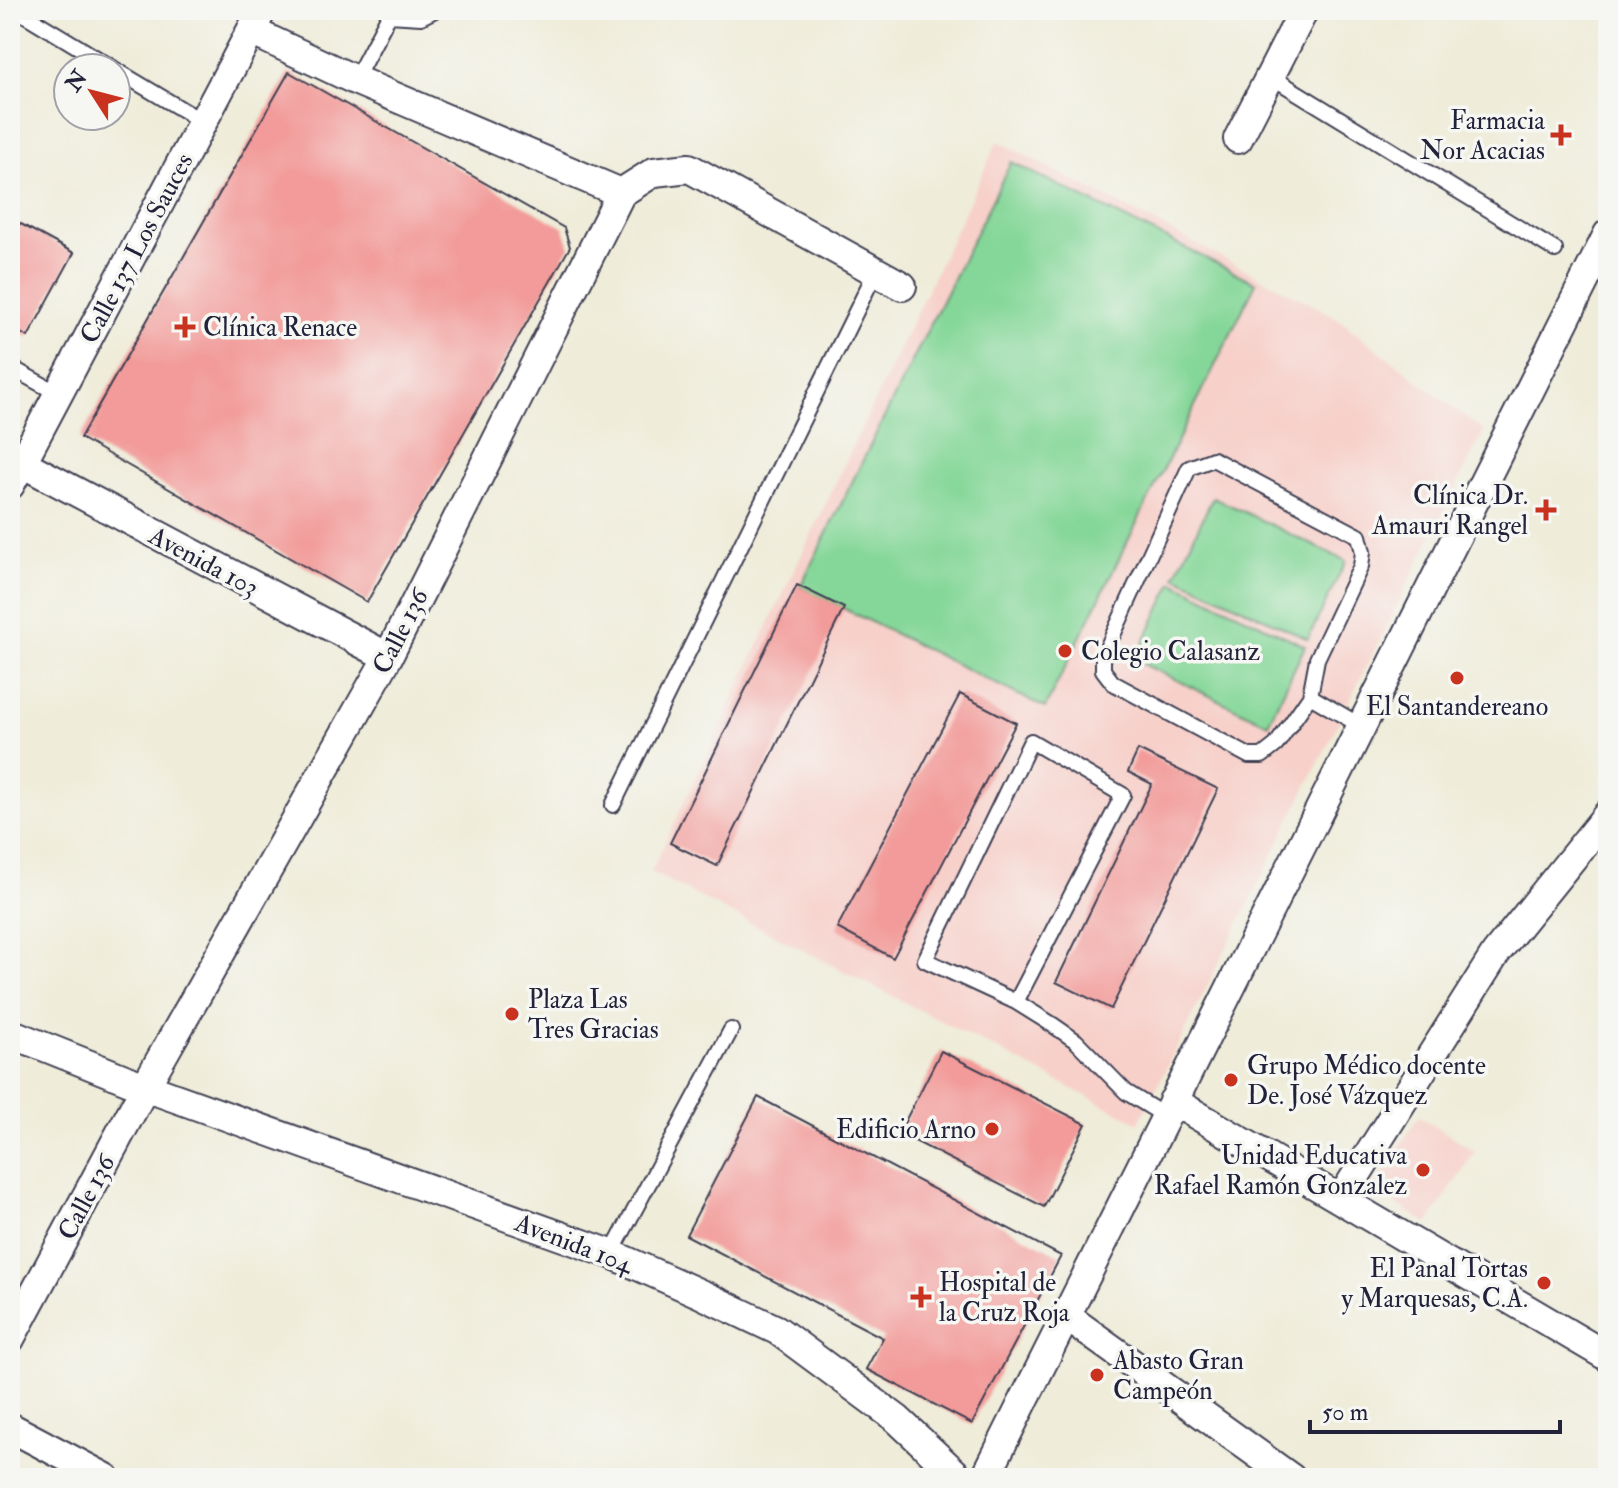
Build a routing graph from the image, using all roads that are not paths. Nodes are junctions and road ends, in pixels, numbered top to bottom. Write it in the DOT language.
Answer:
graph roads {
  1 [pos="17,10"];
  2 [pos="435,10"];
  3 [pos="1304,10"];
  4 [pos="385,12"];
  5 [pos="256,20"];
  6 [pos="87,52"];
  7 [pos="1270,76"];
  8 [pos="132,79"];
  9 [pos="355,80"];
  10 [pos="203,122"];
  11 [pos="1238,139"];
  12 [pos="621,193"];
  13 [pos="1608,234"];
  14 [pos="1555,250"];
  15 [pos="876,271"];
  16 [pos="902,286"];
  17 [pos="10,367"];
  18 [pos="59,394"];
  19 [pos="16,474"];
  20 [pos="388,657"];
  21 [pos="1310,696"];
  22 [pos="1361,726"];
  23 [pos="613,805"];
  24 [pos="1608,814"];
  25 [pos="1016,1002"];
  26 [pos="731,1030"];
  27 [pos="10,1033"];
  28 [pos="145,1087"];
  29 [pos="1169,1108"];
  30 [pos="1341,1199"];
  31 [pos="611,1254"];
  32 [pos="1066,1316"];
  33 [pos="10,1339"];
  34 [pos="1608,1357"];
  35 [pos="10,1427"];
  36 [pos="106,1478"];
  37 [pos="960,1478"];
  38 [pos="985,1478"];
  39 [pos="1291,1478"];
  1 -- 6 [label="lane"];
  2 -- 4 [label="lane"];
  3 -- 7 [label="street"];
  4 -- 9 [label="lane"];
  5 -- 9 [label="street"];
  5 -- 10 [label="street, Calle 137 Los Sauces"];
  7 -- 11 [label="street"];
  7 -- 14 [label="lane"];
  8 -- 10 [label="lane"];
  9 -- 12 [label="street"];
  10 -- 18 [label="street, Calle 137 Los Sauces"];
  12 -- 15 [label="street"];
  12 -- 20 [label="street, Calle 136"];
  13 -- 22 [label="street"];
  15 -- 16 [label="street"];
  15 -- 23 [label="lane"];
  17 -- 18 [label="lane"];
  18 -- 19 [label="street, Calle 137 Los Sauces"];
  19 -- 20 [label="street, Avenida 103"];
  20 -- 28 [label="street, Calle 136"];
  21 -- 21 [label="lane"];
  21 -- 22 [label="lane"];
  22 -- 29 [label="street"];
  24 -- 30 [label="street"];
  25 -- 25 [label="lane"];
  25 -- 29 [label="lane"];
  26 -- 31 [label="lane"];
  27 -- 28 [label="street, Avenida 104"];
  28 -- 31 [label="street, Avenida 104"];
  28 -- 33 [label="street, Calle 136"];
  29 -- 30 [label="street"];
  29 -- 32 [label="street"];
  30 -- 34 [label="street"];
  31 -- 37 [label="street, Avenida 104"];
  32 -- 38 [label="street"];
  32 -- 39 [label="street"];
  35 -- 36 [label="street"];
}
